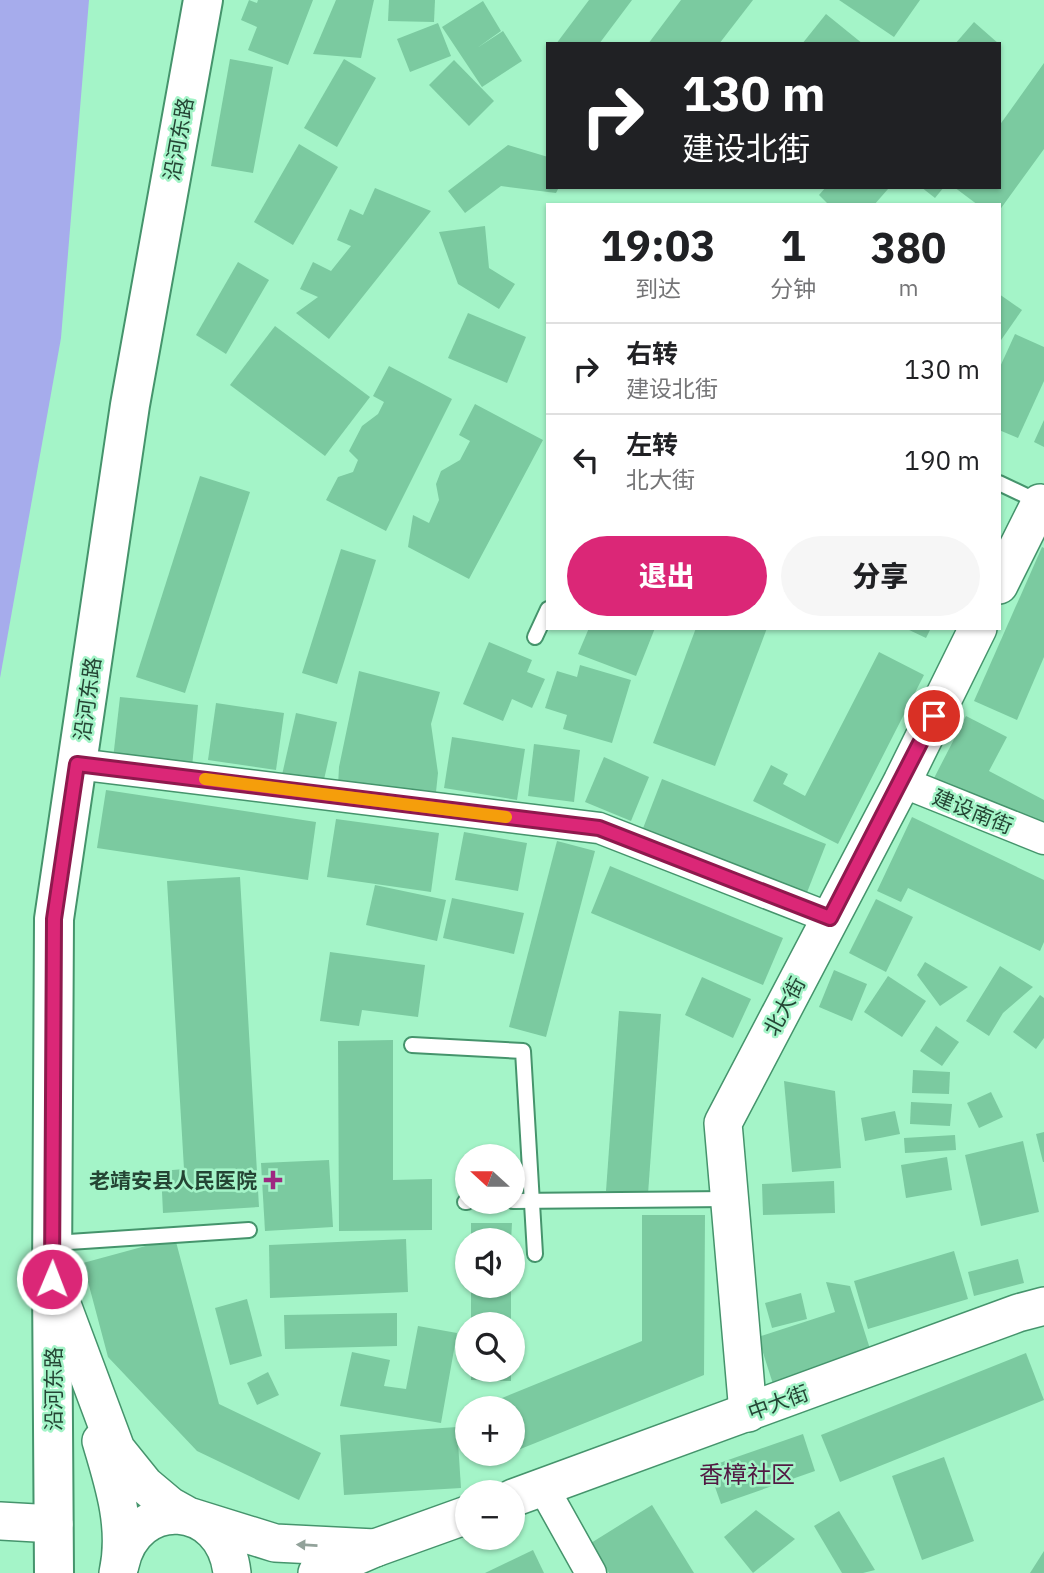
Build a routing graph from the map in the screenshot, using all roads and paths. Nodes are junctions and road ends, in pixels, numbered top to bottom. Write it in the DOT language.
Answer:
graph roads {
  1 [pos="203,0"];
  2 [pos="1001,484"];
  3 [pos="1042,504"];
  4 [pos="1001,581"];
  5 [pos="546,614"];
  6 [pos="977,630"];
  7 [pos="535,637"];
  8 [pos="77,764"];
  9 [pos="902,782"];
  10 [pos="1044,839"];
  11 [pos="830,918"];
  12 [pos="412,1045"];
  13 [pos="729,1199"];
  14 [pos="525,1201"];
  15 [pos="532,1201"];
  16 [pos="249,1230"];
  17 [pos="535,1254"];
  18 [pos="52,1261"];
  19 [pos="1044,1306"];
  20 [pos="748,1413"];
  21 [pos="528,1493"];
  22 [pos="188,1516"];
  23 [pos="455,1519"];
  24 [pos="0,1521"];
  25 [pos="54,1524"];
  26 [pos="375,1548"];
  27 [pos="119,1570"];
  28 [pos="54,1573"];
  29 [pos="232,1573"];
  30 [pos="317,1573"];
  31 [pos="592,1573"];
  1 -- 8 [label="main road, 沿河东路"];
  2 -- 3 [label="lane"];
  3 -- 4 [label="street"];
  5 -- 7 [label="lane"];
  6 -- 9 [label="street, 北大街"];
  8 -- 11 [label="street"];
  8 -- 18 [label="main road, 沿河东路"];
  9 -- 10 [label="street, 建设南街"];
  9 -- 11 [label="street, 北大街"];
  11 -- 13 [label="street, 北大街"];
  12 -- 15 [label="lane"];
  13 -- 15 [label="lane"];
  13 -- 20 [label="street, 北大街"];
  14 -- 15 [label="lane"];
  15 -- 17 [label="lane"];
  16 -- 18 [label="lane"];
  18 -- 22 [label="street"];
  18 -- 25 [label="main road, 沿河东路"];
  18 -- 27 [label="street"];
  19 -- 20 [label="street, 中大街"];
  20 -- 21 [label="street, 中大街"];
  21 -- 31 [label="street"];
  26 -- 22 [label="street, one-way"];
  22 -- 27 [label="street"];
  22 -- 29 [label="street"];
  23 -- 26 [label="street"];
  24 -- 25 [label="street"];
  25 -- 28 [label="main road, 沿河东路"];
  26 -- 30 [label="street"];
}
